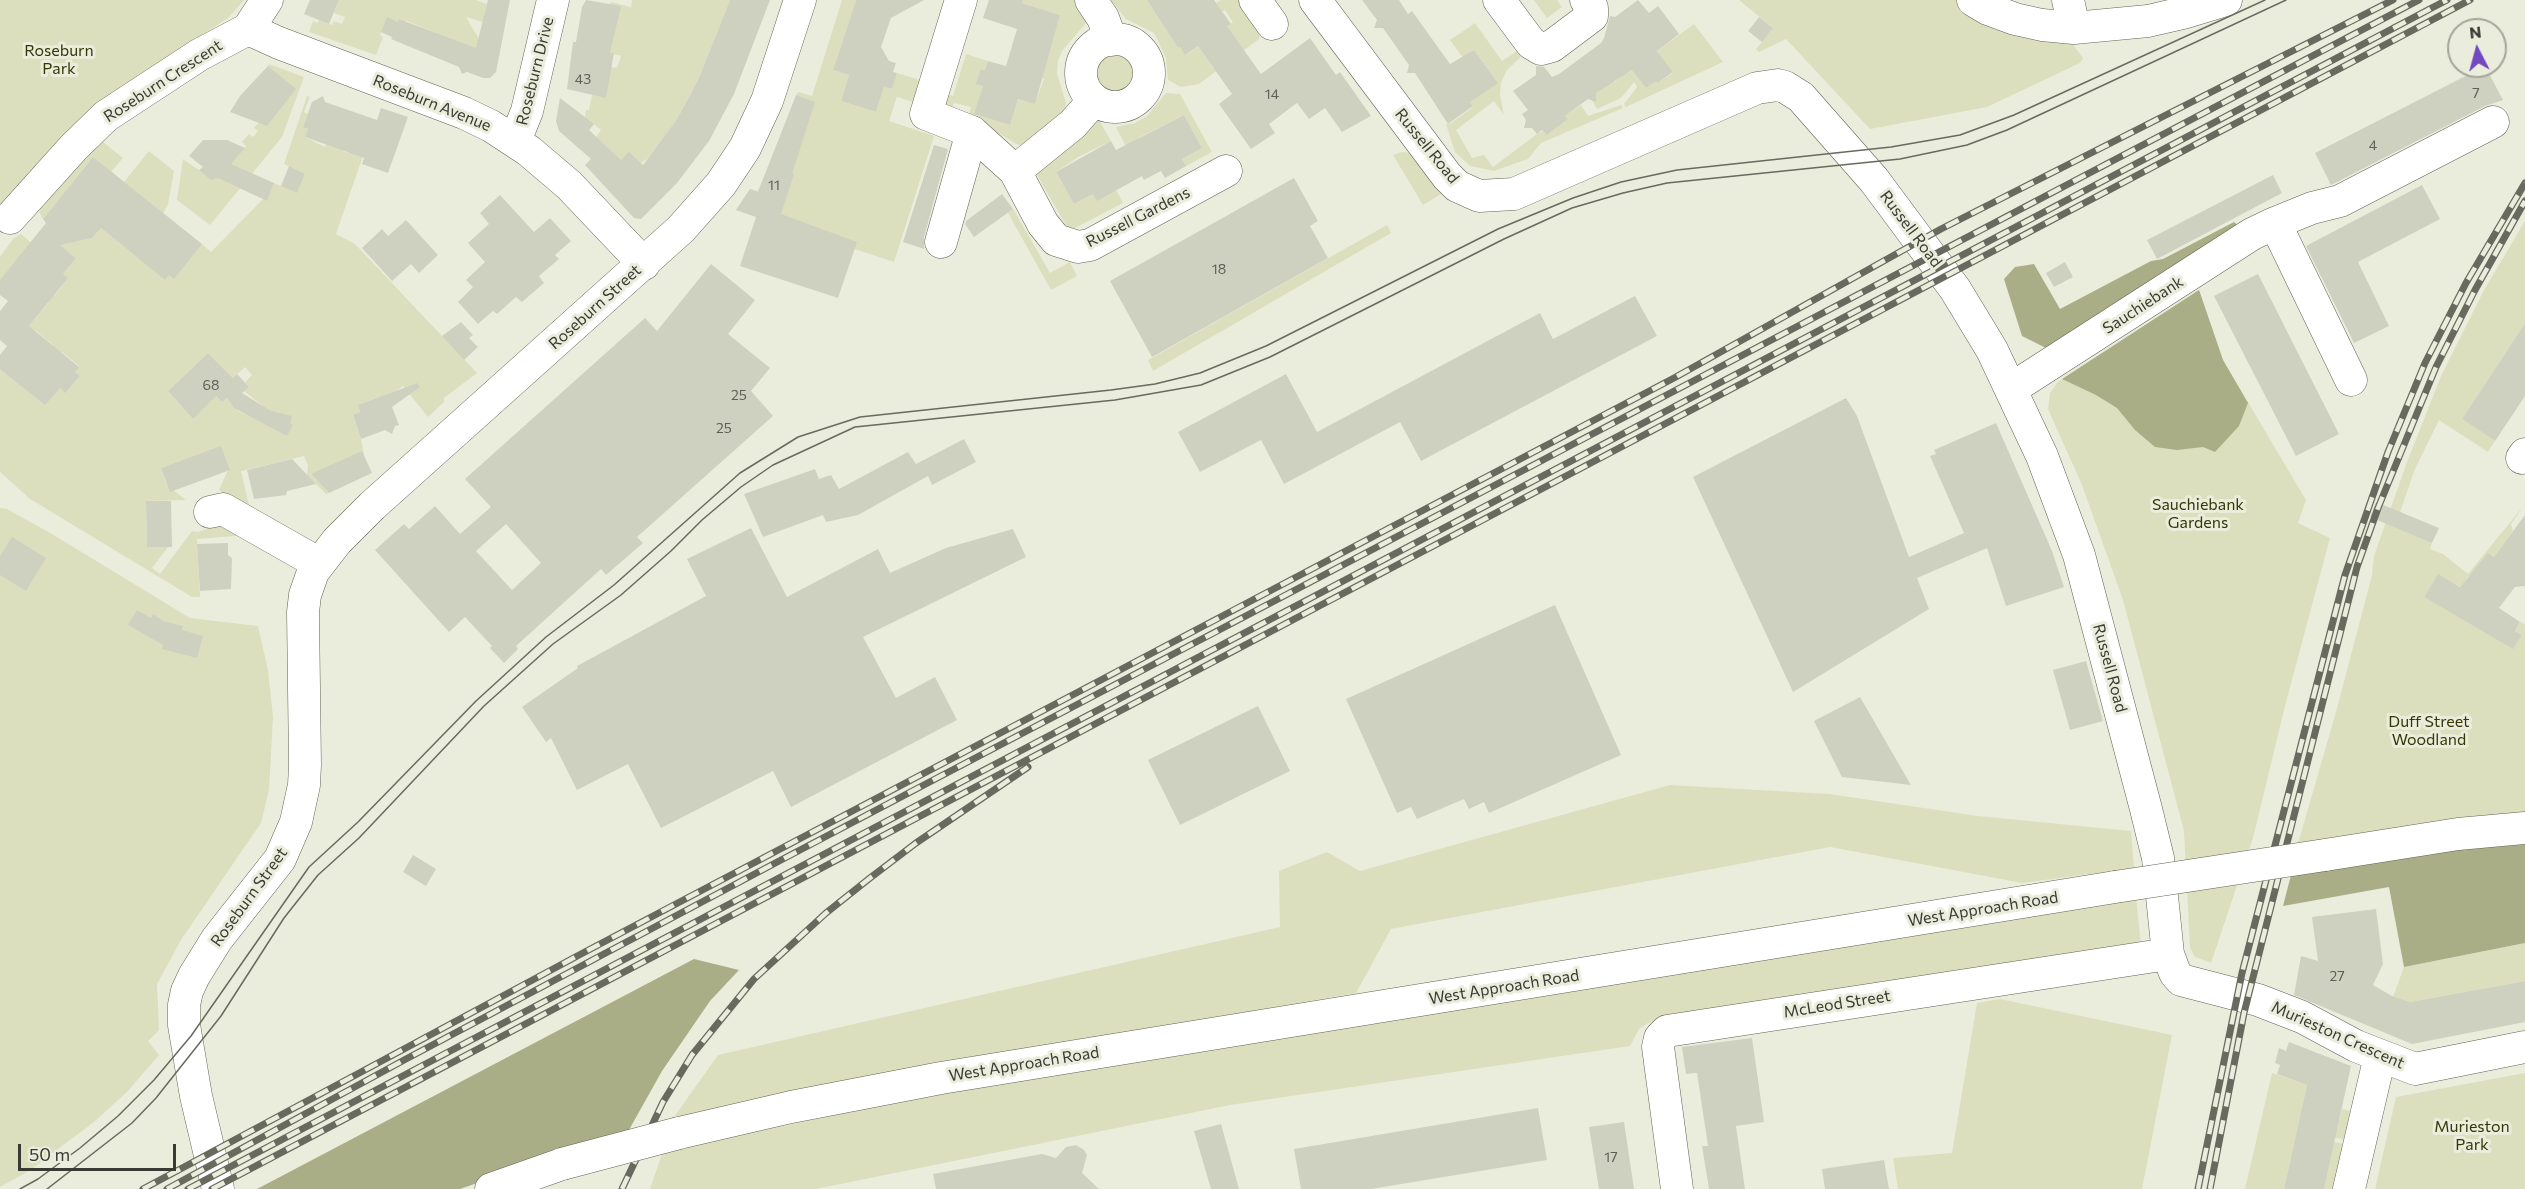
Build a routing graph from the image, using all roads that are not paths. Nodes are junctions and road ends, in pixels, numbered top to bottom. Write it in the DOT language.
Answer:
graph roads {
  1 [pos="267,0"];
  2 [pos="552,0"];
  3 [pos="800,0"];
  4 [pos="961,0"];
  5 [pos="1091,0"];
  6 [pos="1315,0"];
  7 [pos="1499,0"];
  8 [pos="1587,0"];
  9 [pos="1973,0"];
  10 [pos="2226,0"];
  11 [pos="2170,8"];
  12 [pos="2071,14"];
  13 [pos="248,28"];
  14 [pos="1111,40"];
  15 [pos="1094,100"];
  16 [pos="2493,122"];
  17 [pos="972,132"];
  18 [pos="514,141"];
  19 [pos="1014,171"];
  20 [pos="1226,171"];
  21 [pos="10,218"];
  22 [pos="2276,224"];
  23 [pos="941,242"];
  24 [pos="644,264"];
  25 [pos="2351,380"];
  26 [pos="2011,388"];
  27 [pos="210,512"];
  28 [pos="318,563"];
  29 [pos="2525,828"];
  30 [pos="2168,954"];
  31 [pos="2525,1047"];
  32 [pos="2380,1056"];
  33 [pos="218,1189"];
  34 [pos="491,1189"];
  35 [pos="1677,1189"];
  36 [pos="2349,1189"];
  1 -- 13 [label="street, Roseburn Crescent"];
  2 -- 18 [label="street, Roseburn Drive"];
  3 -- 24 [label="street, Roseburn Street"];
  4 -- 17 [label="street, Russell Gardens"];
  5 -- 14 [label="street"];
  6 -- 26 [label="street, Russell Road"];
  7 -- 8 [label="street"];
  9 -- 12 [label="street"];
  10 -- 11 [label="street"];
  11 -- 12 [label="street"];
  13 -- 18 [label="street, Roseburn Avenue"];
  13 -- 21 [label="street, Roseburn Crescent"];
  14 -- 15 [label="street"];
  14 -- 15 [label="street"];
  15 -- 19 [label="street"];
  16 -- 22 [label="street, Sauchiebank"];
  17 -- 19 [label="street, Russell Gardens"];
  17 -- 23 [label="street"];
  18 -- 24 [label="street, Roseburn Avenue"];
  19 -- 20 [label="street, Russell Gardens"];
  22 -- 25 [label="street"];
  22 -- 26 [label="street, Sauchiebank"];
  24 -- 28 [label="street, Roseburn Street"];
  26 -- 30 [label="street, Russell Road"];
  27 -- 28 [label="street"];
  28 -- 33 [label="street, Roseburn Street"];
  29 -- 34 [label="street, West Approach Road, bridge"];
  30 -- 32 [label="street, Murieston Crescent"];
  30 -- 35 [label="street, McLeod Street"];
  31 -- 32 [label="street, Murieston Crescent"];
  32 -- 36 [label="street"];
}
